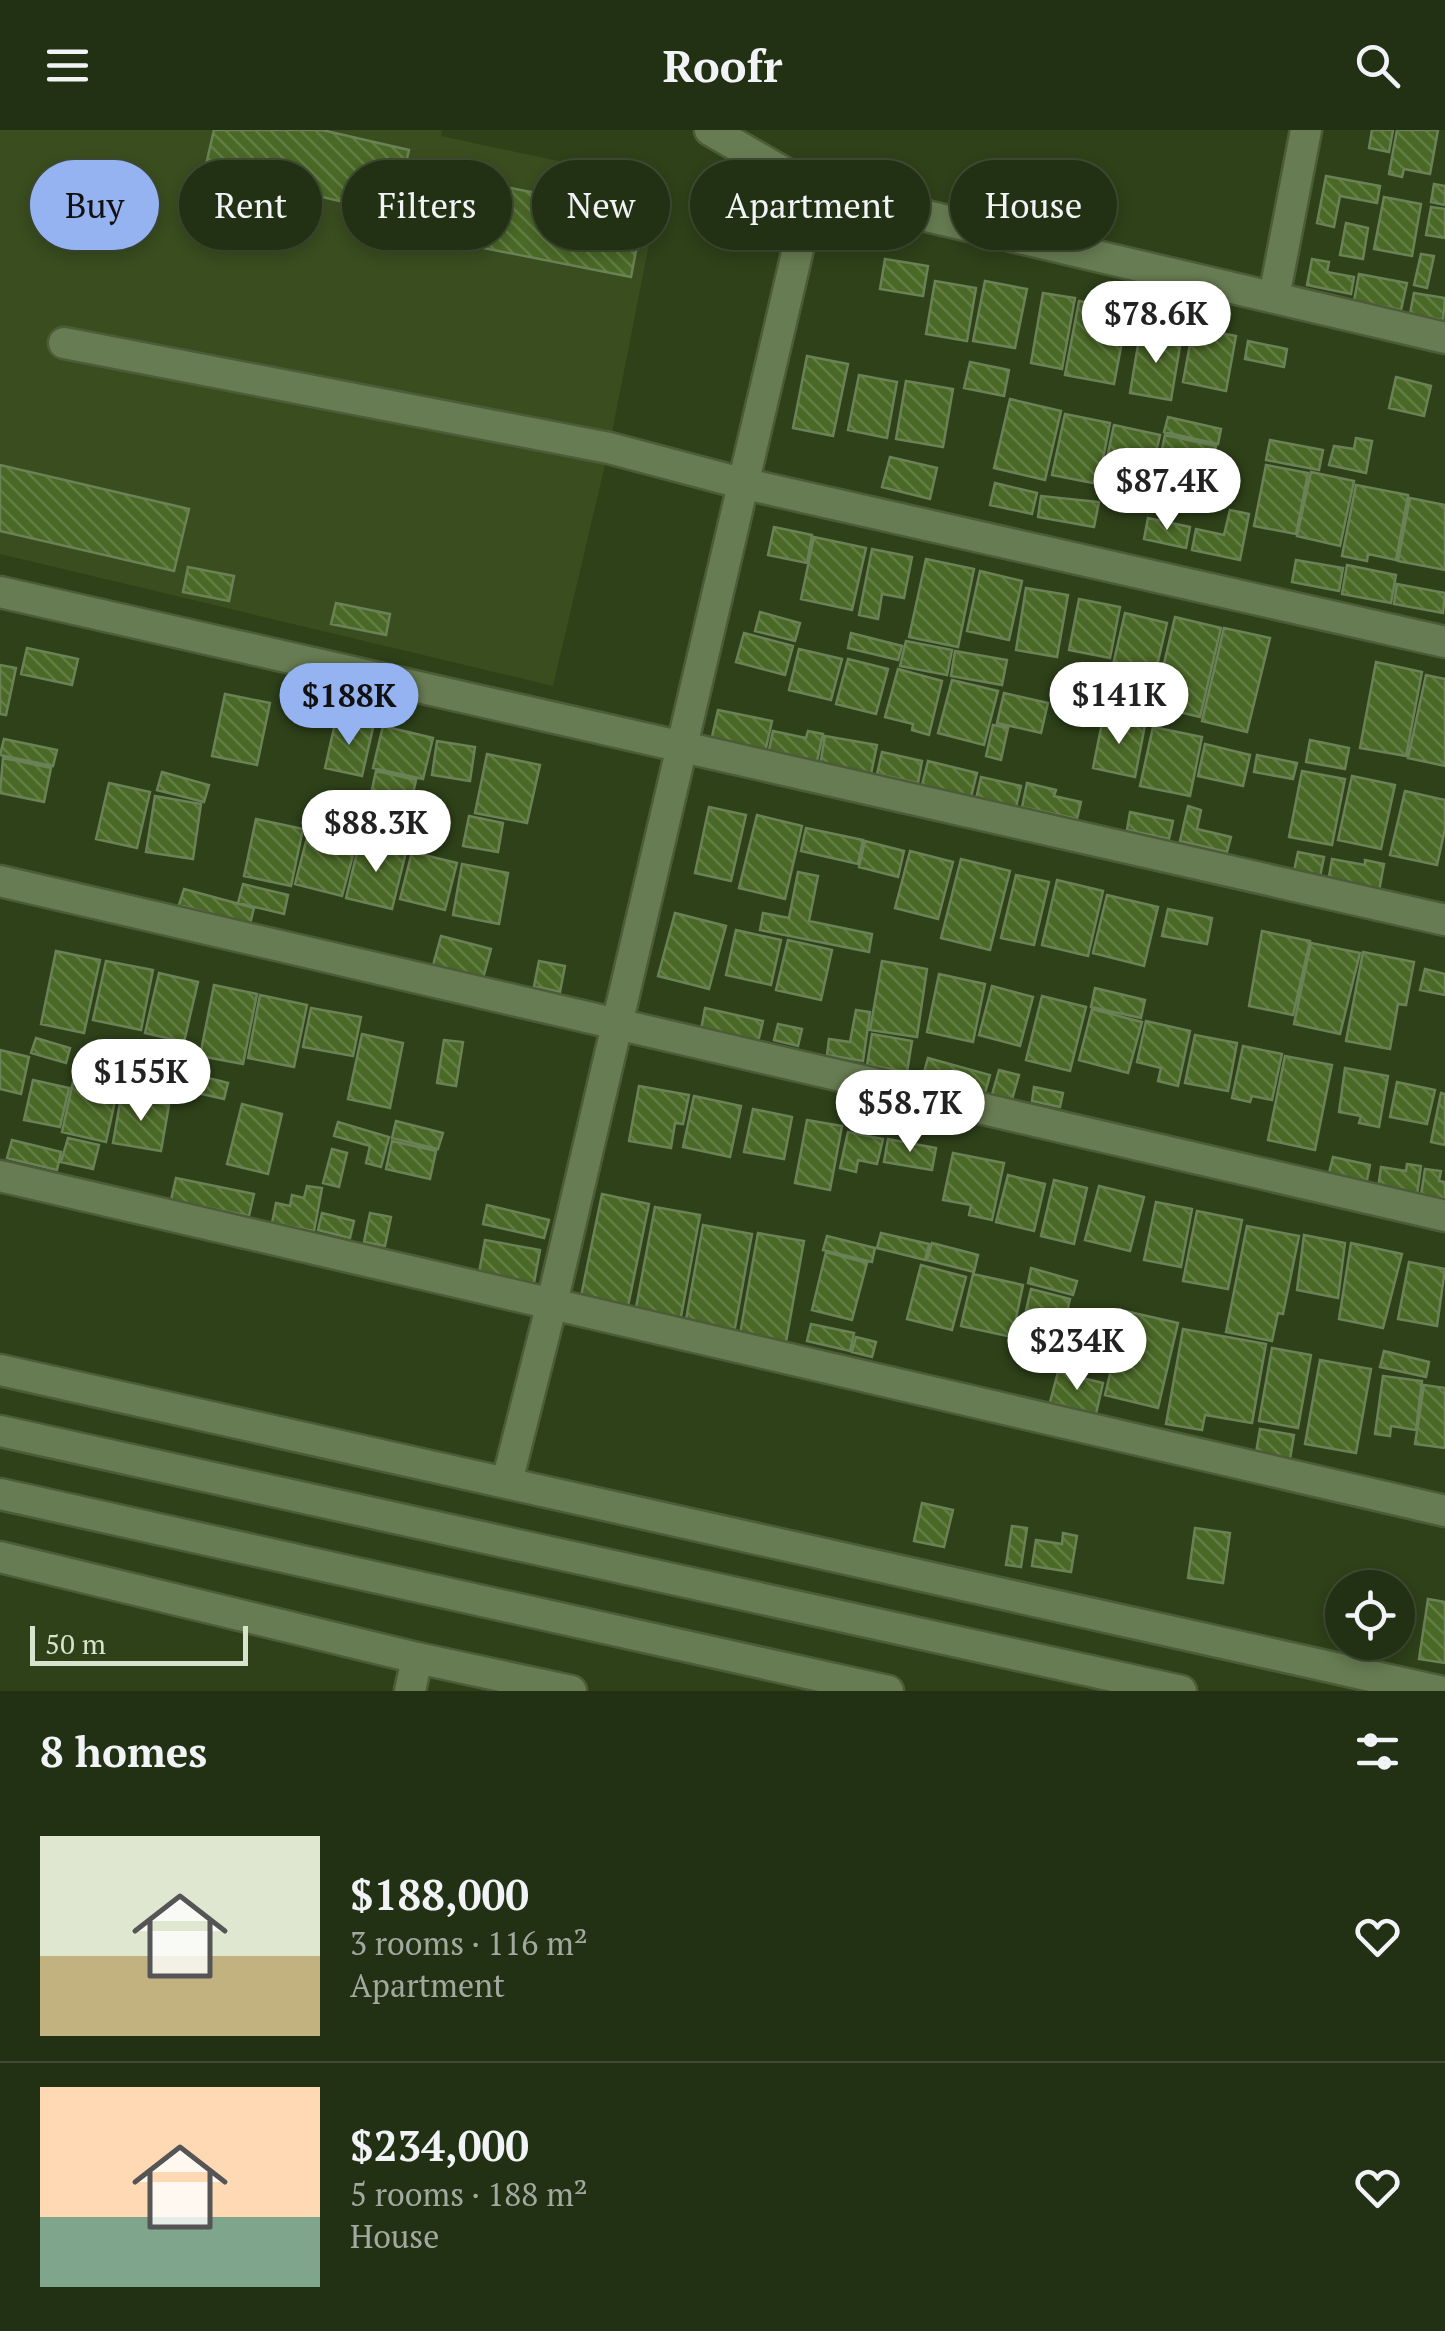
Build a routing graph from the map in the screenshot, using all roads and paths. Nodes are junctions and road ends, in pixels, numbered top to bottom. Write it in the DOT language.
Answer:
graph roads {
  1 [pos="1306,130"];
  2 [pos="721,133"];
  3 [pos="765,160"];
  4 [pos="930,217"];
  5 [pos="797,250"];
  6 [pos="1274,297"];
  7 [pos="1445,338"];
  8 [pos="64,343"];
  9 [pos="741,484"];
  10 [pos="0,592"];
  11 [pos="1445,642"];
  12 [pos="680,745"];
  13 [pos="0,881"];
  14 [pos="1445,920"];
  15 [pos="617,1024"];
  16 [pos="0,1176"];
  17 [pos="1445,1216"];
  18 [pos="552,1303"];
  19 [pos="0,1370"];
  20 [pos="0,1430"];
  21 [pos="507,1482"];
  22 [pos="0,1494"];
  23 [pos="1445,1511"];
  24 [pos="0,1557"];
  25 [pos="418,1658"];
  26 [pos="410,1691"];
  27 [pos="571,1691"];
  28 [pos="888,1691"];
  29 [pos="1181,1691"];
  30 [pos="1438,1691"];
  1 -- 6 [label="street"];
  2 -- 3 [label="street"];
  4 -- 6 [label="street"];
  5 -- 9 [label="street"];
  6 -- 7 [label="street"];
  8 -- 9 [label="street"];
  9 -- 11 [label="street"];
  9 -- 12 [label="street"];
  10 -- 12 [label="street"];
  12 -- 14 [label="street"];
  12 -- 15 [label="street"];
  13 -- 15 [label="street"];
  15 -- 17 [label="street"];
  15 -- 18 [label="street"];
  16 -- 18 [label="street"];
  18 -- 21 [label="street"];
  18 -- 23 [label="street"];
  19 -- 21 [label="street"];
  20 -- 29 [label="street"];
  21 -- 30 [label="street"];
  22 -- 28 [label="street"];
  24 -- 25 [label="street"];
  25 -- 26 [label="street"];
  25 -- 27 [label="street"];
}
